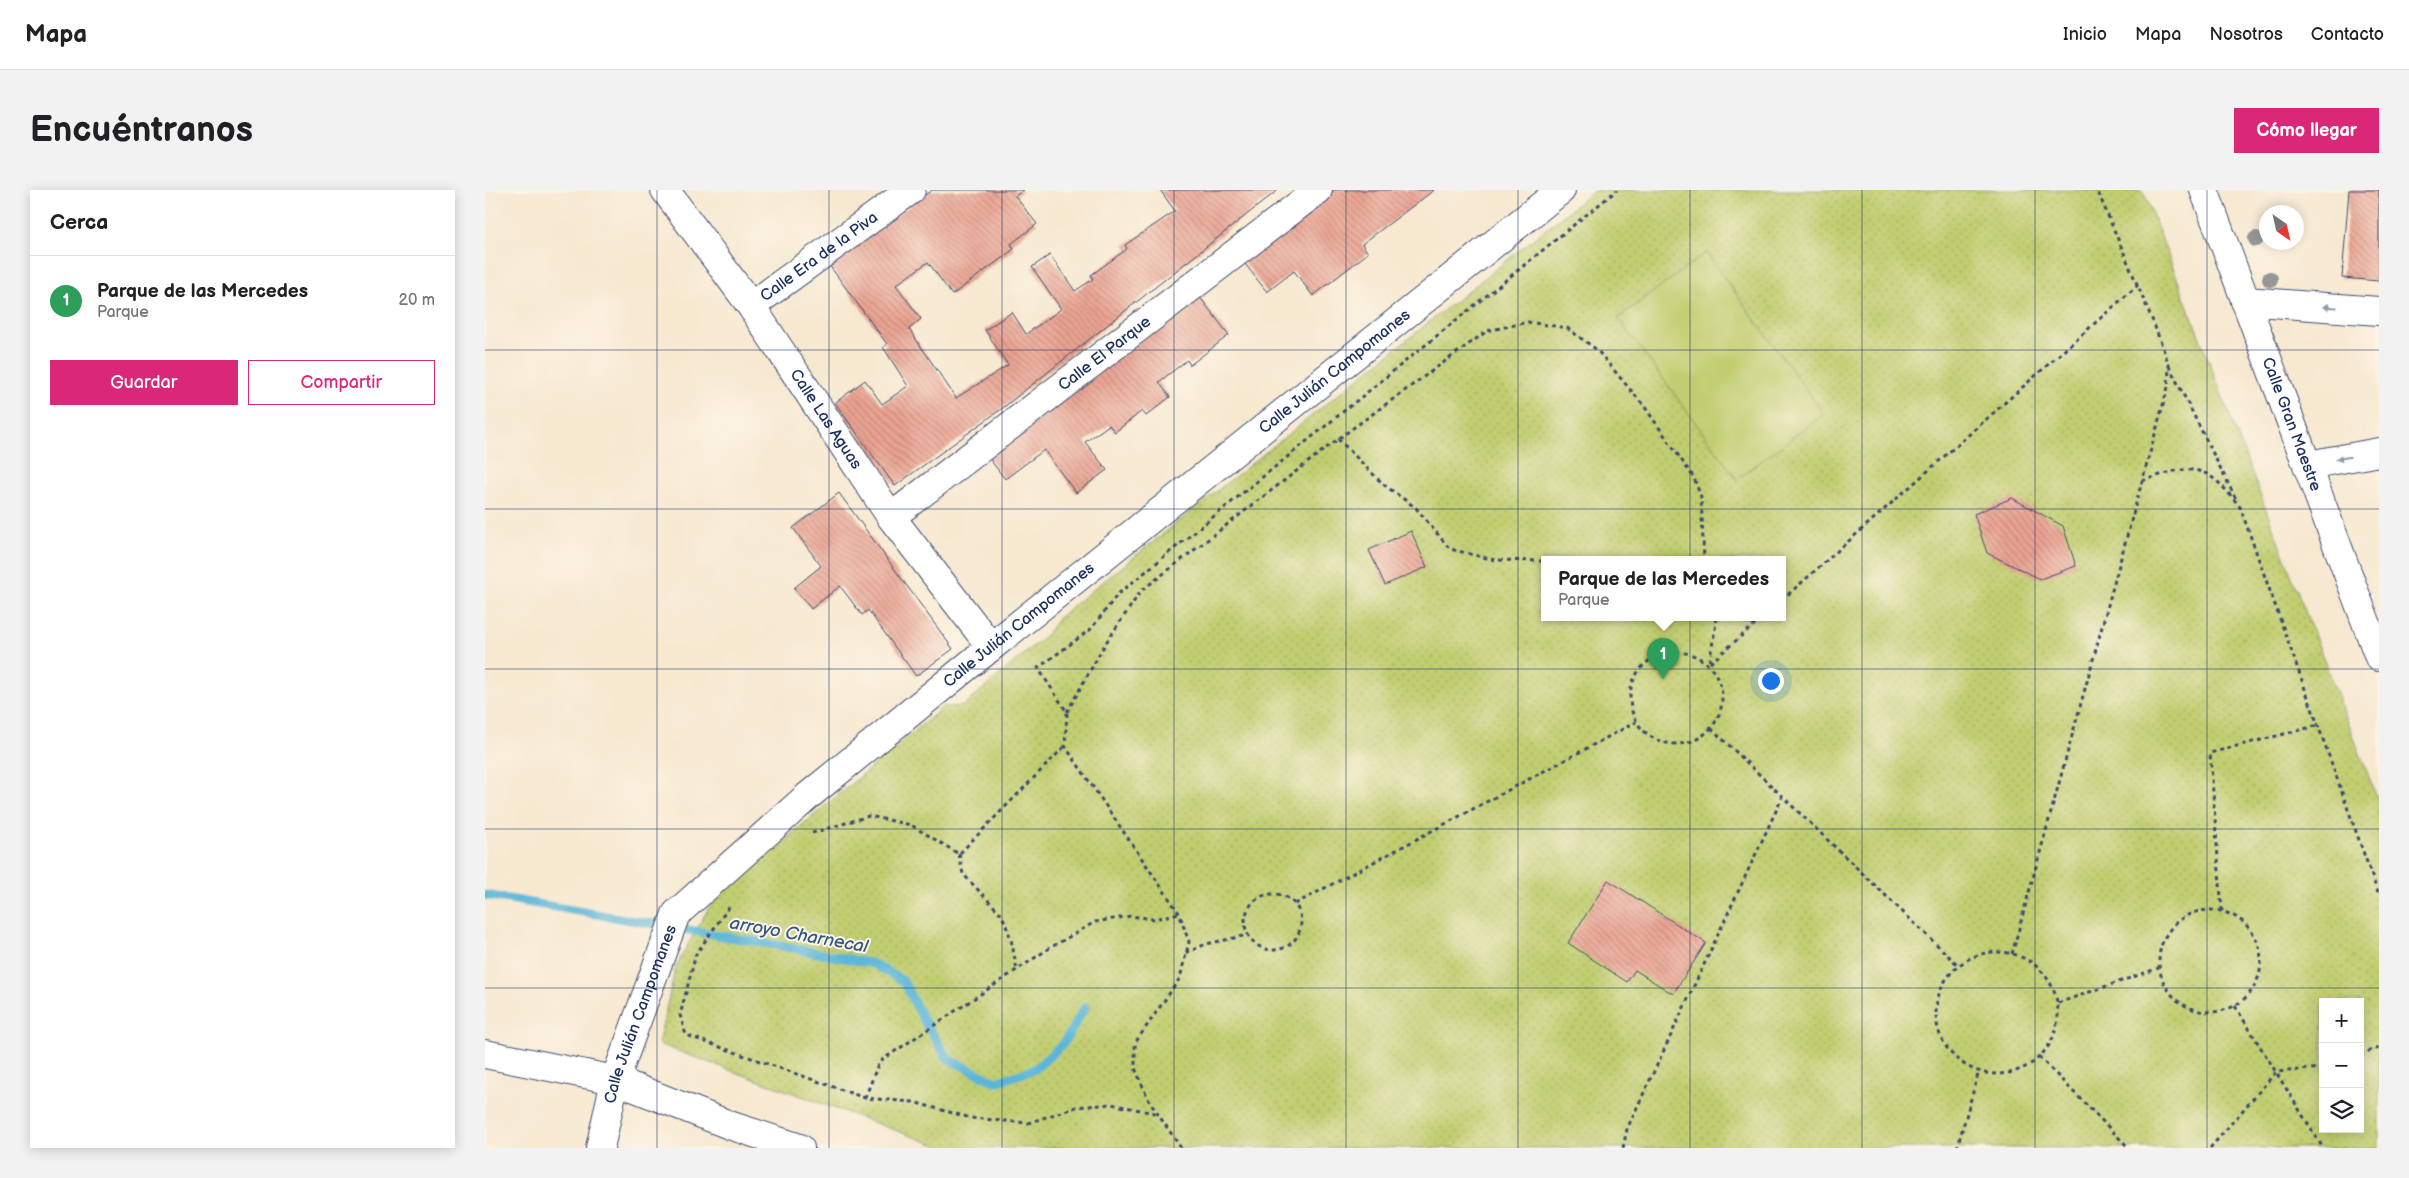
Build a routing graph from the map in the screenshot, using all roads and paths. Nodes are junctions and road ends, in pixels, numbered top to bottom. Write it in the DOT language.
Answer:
graph roads {
  1 [pos="665,190"];
  2 [pos="911,190"];
  3 [pos="1318,190"];
  4 [pos="1561,190"];
  5 [pos="1617,190"];
  6 [pos="2097,190"];
  7 [pos="2204,190"];
  8 [pos="2138,285"];
  9 [pos="2245,301"];
  10 [pos="751,306"];
  11 [pos="2379,311"];
  12 [pos="2169,365"];
  13 [pos="1337,439"];
  14 [pos="2379,452"];
  15 [pos="2308,465"];
  16 [pos="2142,481"];
  17 [pos="2240,507"];
  18 [pos="891,517"];
  19 [pos="1704,556"];
  20 [pos="1541,561"];
  21 [pos="1786,596"];
  22 [pos="1716,621"];
  23 [pos="1759,621"];
  24 [pos="991,646"];
  25 [pos="2378,649"];
  26 [pos="1709,664"];
  27 [pos="1067,712"];
  28 [pos="1636,722"];
  29 [pos="2319,725"];
  30 [pos="1711,728"];
  31 [pos="1065,746"];
  32 [pos="1782,798"];
  33 [pos="805,839"];
  34 [pos="959,854"];
  35 [pos="2379,896"];
  36 [pos="734,900"];
  37 [pos="1295,904"];
  38 [pos="2222,911"];
  39 [pos="1179,913"];
  40 [pos="1248,934"];
  41 [pos="1186,953"];
  42 [pos="2012,954"];
  43 [pos="1958,965"];
  44 [pos="2159,968"];
  45 [pos="1017,970"];
  46 [pos="2058,1003"];
  47 [pos="2235,1006"];
  48 [pos="2379,1048"];
  49 [pos="2364,1053"];
  50 [pos="485,1054"];
  51 [pos="2039,1057"];
  52 [pos="2319,1068"];
  53 [pos="1979,1071"];
  54 [pos="2276,1072"];
  55 [pos="615,1080"];
  56 [pos="865,1098"];
  57 [pos="1159,1114"];
  58 [pos="729,1137"];
  59 [pos="600,1148"];
  60 [pos="800,1148"];
  61 [pos="1181,1148"];
  62 [pos="1623,1148"];
  63 [pos="1957,1148"];
  64 [pos="2129,1148"];
  65 [pos="2210,1148"];
  66 [pos="2323,1148"];
  1 -- 10 [label="street, Calle Las Aguas"];
  2 -- 10 [label="street, Calle Era de la Piva"];
  3 -- 18 [label="street, Calle El Parque"];
  4 -- 24 [label="street, Calle Julián Campomanes"];
  5 -- 27 [label="path"];
  6 -- 8 [label="path"];
  7 -- 9 [label="street, Calle Gran Maestre"];
  8 -- 12 [label="path"];
  8 -- 21 [label="path"];
  11 -- 9 [label="street, one-way"];
  9 -- 15 [label="street, Calle Gran Maestre"];
  10 -- 18 [label="street, Calle Las Aguas"];
  12 -- 16 [label="path"];
  12 -- 17 [label="path"];
  13 -- 19 [label="path"];
  13 -- 20 [label="path"];
  13 -- 27 [label="path"];
  14 -- 15 [label="street, one-way"];
  15 -- 25 [label="street, Calle Gran Maestre"];
  16 -- 17 [label="path"];
  16 -- 42 [label="path"];
  17 -- 29 [label="path"];
  18 -- 24 [label="street, Calle Las Aguas"];
  22 -- 26 [label="path"];
  23 -- 26 [label="path"];
  24 -- 55 [label="street, Calle Julián Campomanes"];
  26 -- 28 [label="path"];
  26 -- 30 [label="path"];
  27 -- 31 [label="path"];
  28 -- 30 [label="path"];
  28 -- 37 [label="path"];
  29 -- 35 [label="path"];
  29 -- 38 [label="path"];
  30 -- 32 [label="path"];
  31 -- 34 [label="path"];
  31 -- 39 [label="path"];
  32 -- 43 [label="path"];
  32 -- 62 [label="path"];
  33 -- 34 [label="path"];
  34 -- 45 [label="path"];
  36 -- 56 [label="path"];
  37 -- 40 [label="path"];
  37 -- 40 [label="path"];
  38 -- 44 [label="path"];
  38 -- 47 [label="path"];
  39 -- 41 [label="path"];
  39 -- 45 [label="path"];
  40 -- 41 [label="path"];
  41 -- 57 [label="path"];
  42 -- 43 [label="path"];
  42 -- 46 [label="path"];
  43 -- 53 [label="path"];
  44 -- 46 [label="path"];
  44 -- 47 [label="path"];
  45 -- 56 [label="path"];
  46 -- 51 [label="path"];
  47 -- 54 [label="path"];
  48 -- 49 [label="path"];
  50 -- 55 [label="street"];
  51 -- 53 [label="path"];
  51 -- 64 [label="path"];
  52 -- 54 [label="path"];
  53 -- 63 [label="path"];
  54 -- 65 [label="path"];
  54 -- 66 [label="path"];
  55 -- 58 [label="street"];
  55 -- 59 [label="street, Calle Julián Campomanes"];
  56 -- 57 [label="path"];
  57 -- 61 [label="path"];
  58 -- 60 [label="street"];
}
